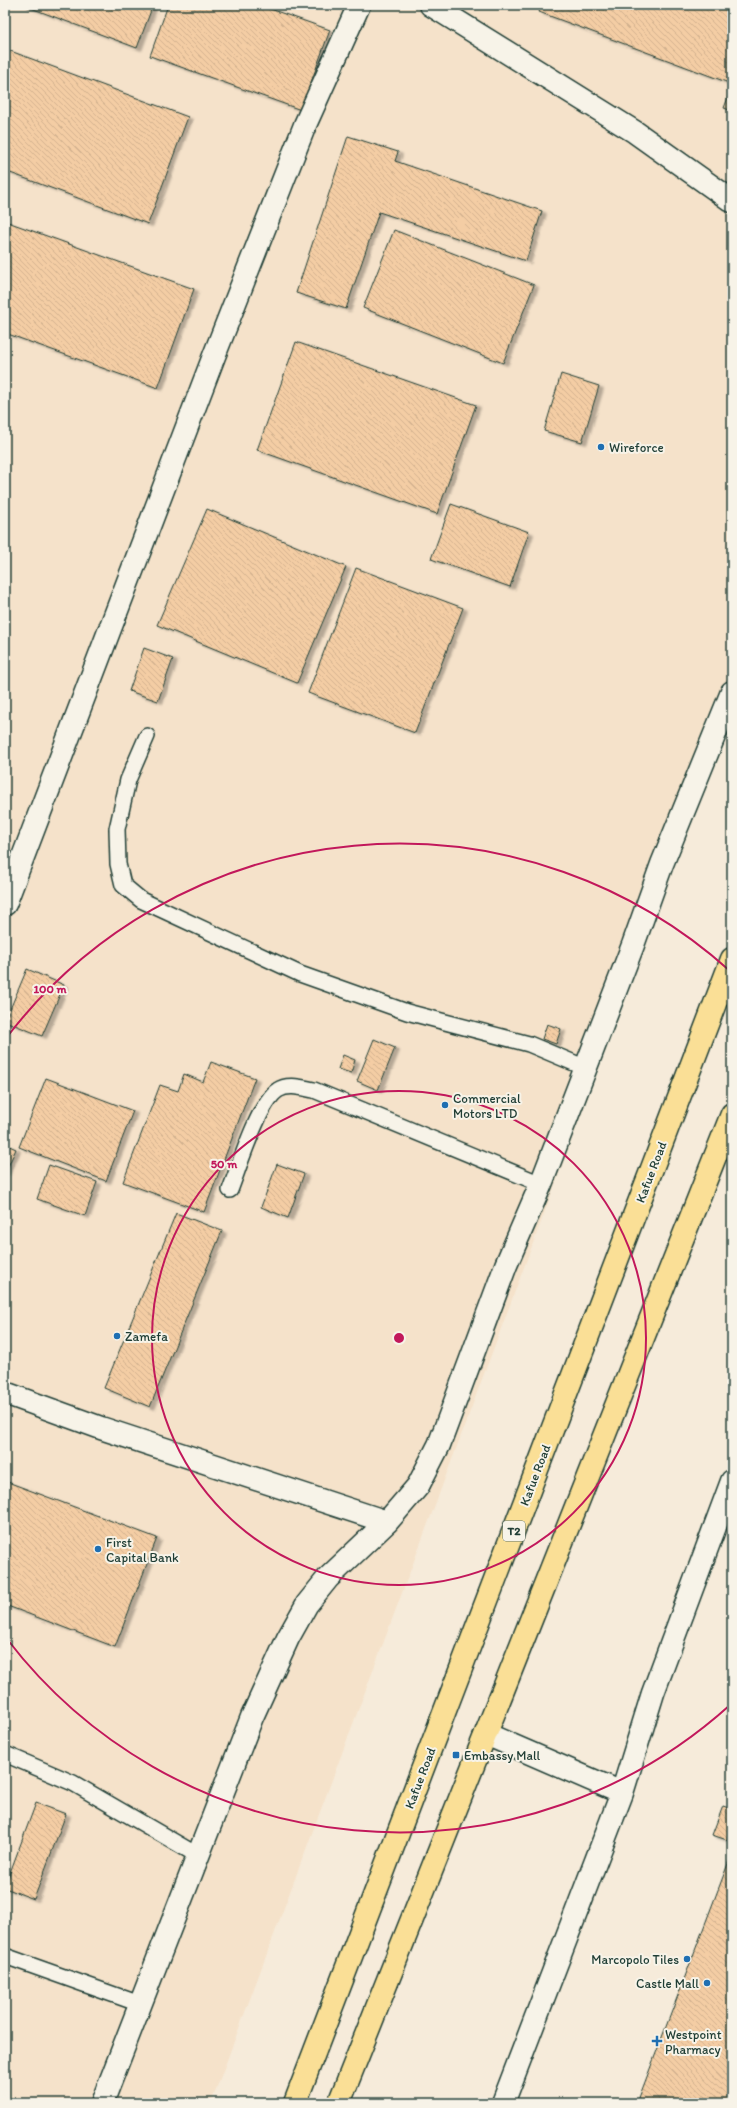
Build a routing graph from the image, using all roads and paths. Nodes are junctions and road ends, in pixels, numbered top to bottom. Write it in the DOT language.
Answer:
graph roads {
  1 [pos="359,5"];
  2 [pos="431,5"];
  3 [pos="732,201"];
  4 [pos="732,692"];
  5 [pos="147,736"];
  6 [pos="5,904"];
  7 [pos="732,959"];
  8 [pos="586,1068"];
  9 [pos="732,1114"];
  10 [pos="541,1184"];
  11 [pos="230,1190"];
  12 [pos="5,1393"];
  13 [pos="732,1481"];
  14 [pos="387,1522"];
  15 [pos="486,1734"];
  16 [pos="5,1754"];
  17 [pos="622,1793"];
  18 [pos="197,1855"];
  19 [pos="5,1956"];
  20 [pos="140,2004"];
  21 [pos="102,2103"];
  22 [pos="295,2103"];
  23 [pos="339,2103"];
  24 [pos="503,2103"];
  1 -- 6 [label="street"];
  2 -- 3 [label="street"];
  4 -- 8 [label="street"];
  5 -- 8 [label="lane"];
  7 -- 22 [label="main road, Kafue Road / T2"];
  8 -- 10 [label="street"];
  9 -- 15 [label="main road"];
  10 -- 11 [label="lane"];
  10 -- 14 [label="street"];
  12 -- 14 [label="street"];
  13 -- 17 [label="street"];
  14 -- 18 [label="street"];
  15 -- 17 [label="street"];
  15 -- 23 [label="main road"];
  16 -- 18 [label="lane"];
  17 -- 24 [label="street"];
  18 -- 20 [label="street"];
  19 -- 20 [label="lane"];
  20 -- 21 [label="street"];
}
